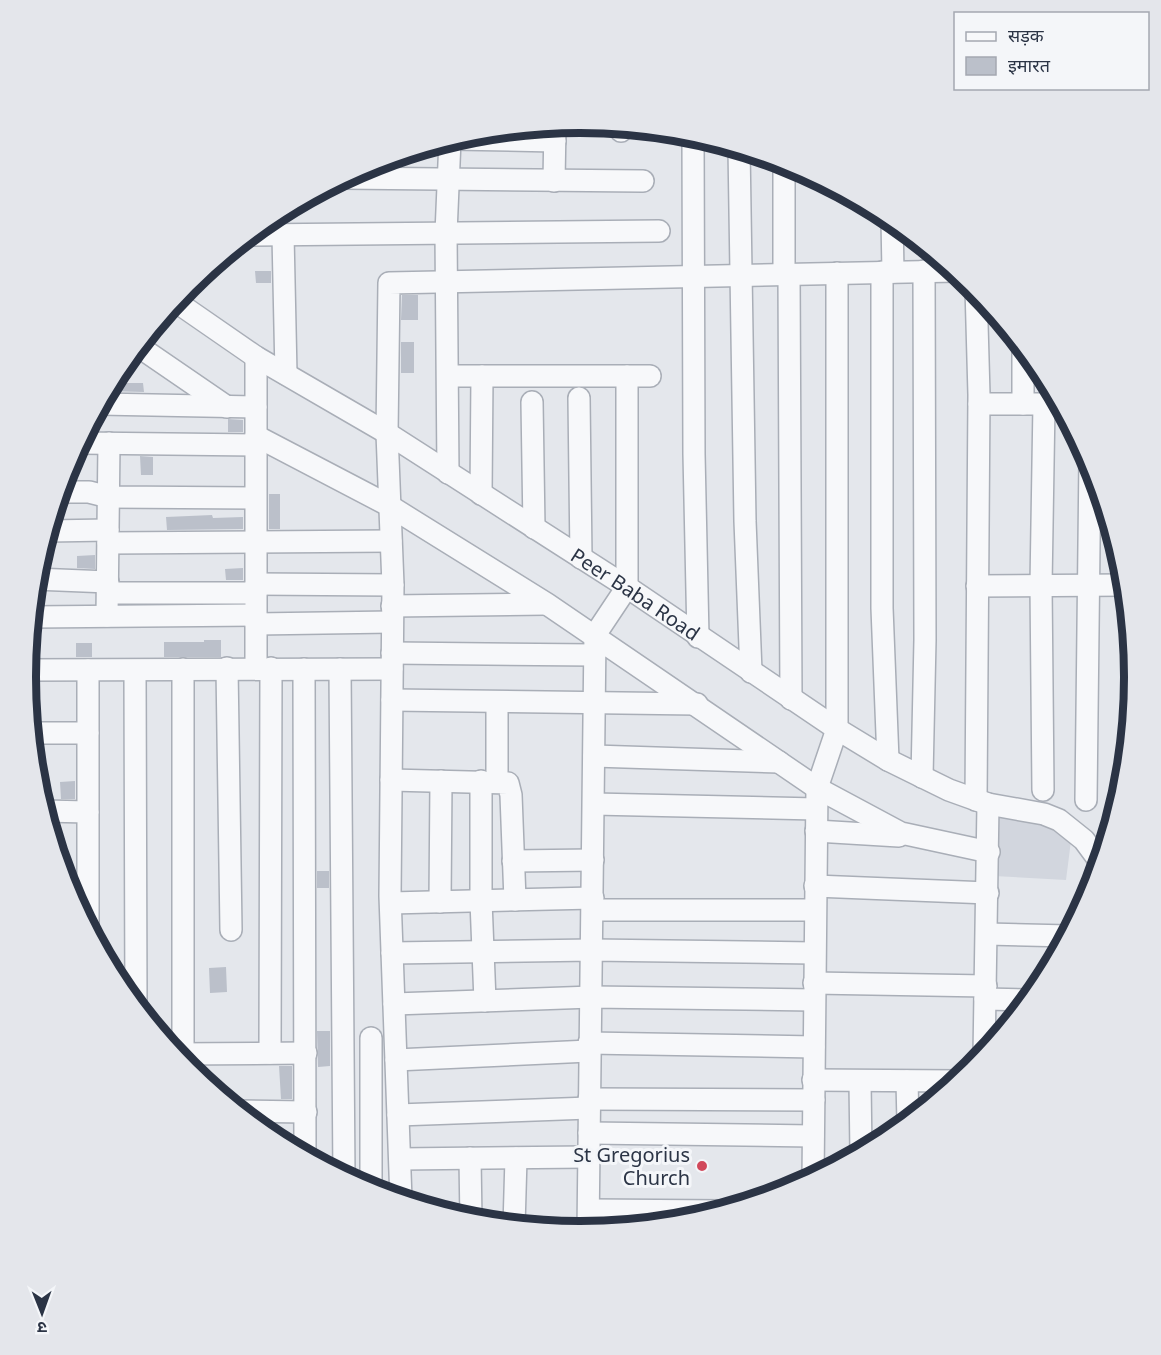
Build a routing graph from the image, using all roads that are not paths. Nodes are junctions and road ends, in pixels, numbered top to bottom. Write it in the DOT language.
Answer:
graph roads {
  1 [pos="555,133"];
  2 [pos="693,145"];
  3 [pos="451,149"];
  4 [pos="739,157"];
  5 [pos="784,172"];
  6 [pos="362,179"];
  7 [pos="449,181"];
  8 [pos="554,181"];
  9 [pos="643,181"];
  10 [pos="659,231"];
  11 [pos="891,231"];
  12 [pos="446,233"];
  13 [pos="264,235"];
  14 [pos="283,235"];
  15 [pos="924,271"];
  16 [pos="943,271"];
  17 [pos="887,272"];
  18 [pos="837,273"];
  19 [pos="787,275"];
  20 [pos="741,276"];
  21 [pos="693,277"];
  22 [pos="446,280"];
  23 [pos="976,303"];
  24 [pos="182,306"];
  25 [pos="145,351"];
  26 [pos="256,357"];
  27 [pos="1023,361"];
  28 [pos="138,362"];
  29 [pos="165,366"];
  30 [pos="286,374"];
  31 [pos="448,376"];
  32 [pos="482,376"];
  33 [pos="627,376"];
  34 [pos="650,376"];
  35 [pos="579,398"];
  36 [pos="532,402"];
  37 [pos="109,404"];
  38 [pos="979,404"];
  39 [pos="1023,404"];
  40 [pos="226,407"];
  41 [pos="256,407"];
  42 [pos="387,433"];
  43 [pos="256,441"];
  44 [pos="90,442"];
  45 [pos="110,443"];
  46 [pos="448,473"];
  47 [pos="1090,485"];
  48 [pos="69,492"];
  49 [pos="481,494"];
  50 [pos="109,497"];
  51 [pos="255,498"];
  52 [pos="388,505"];
  53 [pos="534,528"];
  54 [pos="56,532"];
  55 [pos="108,537"];
  56 [pos="255,541"];
  57 [pos="391,541"];
  58 [pos="581,558"];
  59 [pos="45,580"];
  60 [pos="393,585"];
  61 [pos="1041,585"];
  62 [pos="1089,585"];
  63 [pos="1117,585"];
  64 [pos="977,586"];
  65 [pos="108,587"];
  66 [pos="627,587"];
  67 [pos="256,589"];
  68 [pos="547,604"];
  69 [pos="392,614"];
  70 [pos="107,616"];
  71 [pos="40,617"];
  72 [pos="256,620"];
  73 [pos="699,637"];
  74 [pos="595,645"];
  75 [pos="392,661"];
  76 [pos="227,668"];
  77 [pos="263,668"];
  78 [pos="183,669"];
  79 [pos="304,669"];
  80 [pos="340,669"];
  81 [pos="36,670"];
  82 [pos="88,670"];
  83 [pos="135,670"];
  84 [pos="751,672"];
  85 [pos="392,699"];
  86 [pos="791,699"];
  87 [pos="497,702"];
  88 [pos="697,704"];
  89 [pos="594,705"];
  90 [pos="837,729"];
  91 [pos="39,733"];
  92 [pos="88,733"];
  93 [pos="594,756"];
  94 [pos="888,760"];
  95 [pos="779,762"];
  96 [pos="922,777"];
  97 [pos="391,780"];
  98 [pos="441,781"];
  99 [pos="489,781"];
  100 [pos="1043,790"];
  101 [pos="816,799"];
  102 [pos="1086,800"];
  103 [pos="982,802"];
  104 [pos="594,804"];
  105 [pos="53,811"];
  106 [pos="88,812"];
  107 [pos="816,831"];
  108 [pos="918,837"];
  109 [pos="989,852"];
  110 [pos="1095,855"];
  111 [pos="593,860"];
  112 [pos="513,861"];
  113 [pos="815,886"];
  114 [pos="81,893"];
  115 [pos="988,893"];
  116 [pos="515,900"];
  117 [pos="481,901"];
  118 [pos="440,902"];
  119 [pos="391,903"];
  120 [pos="593,904"];
  121 [pos="815,910"];
  122 [pos="231,930"];
  123 [pos="987,934"];
  124 [pos="1060,936"];
  125 [pos="592,950"];
  126 [pos="482,952"];
  127 [pos="392,953"];
  128 [pos="814,953"];
  129 [pos="136,991"];
  130 [pos="814,992"];
  131 [pos="986,992"];
  132 [pos="592,997"];
  133 [pos="1020,998"];
  134 [pos="485,1001"];
  135 [pos="394,1004"];
  136 [pos="371,1038"];
  137 [pos="984,1043"];
  138 [pos="179,1046"];
  139 [pos="589,1047"];
  140 [pos="813,1047"];
  141 [pos="270,1053"];
  142 [pos="306,1053"];
  143 [pos="187,1054"];
  144 [pos="396,1060"];
  145 [pos="946,1081"];
  146 [pos="860,1082"];
  147 [pos="907,1082"];
  148 [pos="814,1090"];
  149 [pos="589,1103"];
  150 [pos="252,1111"];
  151 [pos="306,1112"];
  152 [pos="908,1112"];
  153 [pos="398,1115"];
  154 [pos="589,1133"];
  155 [pos="813,1136"];
  156 [pos="861,1144"];
  157 [pos="305,1147"];
  158 [pos="589,1157"];
  159 [pos="470,1158"];
  160 [pos="516,1158"];
  161 [pos="400,1159"];
  162 [pos="344,1168"];
  163 [pos="813,1170"];
  164 [pos="371,1181"];
  165 [pos="401,1191"];
  166 [pos="589,1210"];
  167 [pos="471,1211"];
  168 [pos="692,1211"];
  169 [pos="514,1218"];
  170 [pos="588,1222"];
  1 -- 8 [label="street"];
  2 -- 21 [label="street"];
  3 -- 7 [label="street"];
  4 -- 20 [label="street"];
  5 -- 19 [label="street"];
  6 -- 7 [label="street"];
  7 -- 8 [label="street"];
  7 -- 12 [label="street"];
  8 -- 9 [label="street"];
  10 -- 12 [label="street"];
  11 -- 17 [label="street"];
  12 -- 14 [label="street"];
  12 -- 22 [label="street"];
  13 -- 14 [label="street"];
  14 -- 30 [label="street"];
  15 -- 16 [label="street"];
  15 -- 17 [label="street"];
  15 -- 96 [label="street"];
  17 -- 18 [label="street"];
  17 -- 94 [label="street"];
  18 -- 19 [label="street"];
  18 -- 90 [label="street"];
  19 -- 20 [label="street"];
  19 -- 86 [label="street"];
  20 -- 21 [label="street"];
  20 -- 84 [label="street"];
  21 -- 22 [label="street"];
  21 -- 73 [label="street"];
  22 -- 31 [label="street"];
  22 -- 42 [label="street"];
  23 -- 38 [label="street"];
  24 -- 26 [label="street, Peer Baba Road"];
  25 -- 29 [label="street"];
  26 -- 30 [label="street, Peer Baba Road"];
  26 -- 41 [label="street"];
  27 -- 39 [label="street"];
  28 -- 29 [label="street"];
  29 -- 40 [label="street"];
  30 -- 42 [label="street, Peer Baba Road"];
  31 -- 32 [label="street"];
  31 -- 46 [label="street"];
  32 -- 33 [label="street"];
  32 -- 49 [label="street"];
  33 -- 34 [label="street"];
  33 -- 66 [label="street"];
  35 -- 58 [label="street"];
  36 -- 53 [label="street"];
  37 -- 40 [label="street"];
  38 -- 39 [label="street"];
  38 -- 64 [label="street"];
  39 -- 61 [label="street"];
  40 -- 41 [label="street"];
  41 -- 43 [label="street"];
  42 -- 46 [label="street, Peer Baba Road"];
  42 -- 52 [label="street"];
  43 -- 45 [label="street"];
  43 -- 51 [label="street"];
  43 -- 52 [label="street"];
  44 -- 45 [label="street"];
  45 -- 50 [label="street"];
  46 -- 49 [label="street, Peer Baba Road"];
  47 -- 62 [label="street"];
  48 -- 50 [label="street"];
  49 -- 53 [label="street, Peer Baba Road"];
  50 -- 51 [label="street"];
  50 -- 55 [label="street"];
  51 -- 56 [label="street"];
  52 -- 57 [label="street"];
  52 -- 68 [label="street"];
  53 -- 58 [label="street, Peer Baba Road"];
  54 -- 55 [label="street"];
  55 -- 56 [label="street"];
  55 -- 65 [label="street"];
  56 -- 57 [label="street"];
  56 -- 67 [label="street"];
  57 -- 60 [label="street"];
  58 -- 66 [label="street, Peer Baba Road"];
  59 -- 65 [label="street"];
  60 -- 67 [label="street"];
  60 -- 69 [label="street"];
  61 -- 62 [label="street"];
  61 -- 64 [label="street"];
  61 -- 100 [label="street"];
  62 -- 63 [label="street"];
  62 -- 102 [label="street"];
  64 -- 103 [label="street"];
  65 -- 67 [label="street"];
  65 -- 70 [label="street"];
  66 -- 73 [label="street, Peer Baba Road"];
  66 -- 74 [label="street"];
  67 -- 72 [label="street"];
  68 -- 69 [label="street"];
  68 -- 74 [label="street"];
  69 -- 72 [label="street"];
  69 -- 75 [label="street"];
  70 -- 71 [label="street"];
  70 -- 72 [label="street"];
  72 -- 77 [label="street"];
  73 -- 84 [label="street, Peer Baba Road"];
  74 -- 75 [label="street"];
  74 -- 88 [label="street"];
  74 -- 89 [label="street"];
  75 -- 80 [label="street"];
  75 -- 85 [label="street"];
  76 -- 77 [label="street"];
  76 -- 78 [label="street"];
  76 -- 122 [label="street"];
  77 -- 79 [label="street"];
  77 -- 141 [label="street"];
  78 -- 83 [label="street"];
  78 -- 138 [label="street"];
  79 -- 80 [label="street"];
  79 -- 142 [label="street"];
  80 -- 162 [label="street"];
  81 -- 82 [label="street"];
  82 -- 83 [label="street"];
  82 -- 92 [label="street"];
  83 -- 129 [label="street"];
  84 -- 86 [label="street, Peer Baba Road"];
  85 -- 87 [label="street"];
  85 -- 97 [label="street"];
  86 -- 90 [label="street, Peer Baba Road"];
  87 -- 89 [label="street"];
  87 -- 99 [label="street"];
  88 -- 89 [label="street"];
  88 -- 95 [label="street"];
  89 -- 93 [label="street"];
  90 -- 94 [label="street, Peer Baba Road"];
  90 -- 101 [label="street"];
  91 -- 92 [label="street"];
  92 -- 106 [label="street"];
  93 -- 95 [label="street"];
  93 -- 104 [label="street"];
  94 -- 96 [label="street, Peer Baba Road"];
  95 -- 101 [label="street"];
  96 -- 103 [label="street, Peer Baba Road"];
  97 -- 98 [label="street"];
  97 -- 119 [label="street"];
  98 -- 99 [label="street"];
  98 -- 118 [label="street"];
  99 -- 112 [label="street"];
  99 -- 117 [label="street"];
  101 -- 104 [label="street"];
  101 -- 107 [label="street"];
  101 -- 108 [label="street"];
  103 -- 109 [label="street"];
  103 -- 110 [label="street, Peer Baba Road"];
  104 -- 111 [label="street"];
  105 -- 106 [label="street"];
  106 -- 114 [label="street"];
  107 -- 108 [label="street"];
  107 -- 113 [label="street"];
  108 -- 109 [label="street"];
  109 -- 115 [label="street"];
  111 -- 112 [label="street"];
  111 -- 120 [label="street"];
  112 -- 116 [label="street"];
  113 -- 115 [label="street"];
  113 -- 121 [label="street"];
  115 -- 123 [label="street"];
  116 -- 117 [label="street"];
  116 -- 120 [label="street"];
  117 -- 118 [label="street"];
  117 -- 126 [label="street"];
  118 -- 119 [label="street"];
  119 -- 127 [label="street"];
  120 -- 121 [label="street"];
  120 -- 125 [label="street"];
  121 -- 128 [label="street"];
  123 -- 124 [label="street"];
  123 -- 131 [label="street"];
  125 -- 126 [label="street"];
  125 -- 128 [label="street"];
  125 -- 132 [label="street"];
  126 -- 127 [label="street"];
  126 -- 134 [label="street"];
  127 -- 135 [label="street"];
  128 -- 130 [label="street"];
  130 -- 131 [label="street"];
  130 -- 132 [label="street"];
  130 -- 140 [label="street"];
  131 -- 133 [label="street"];
  131 -- 137 [label="street"];
  132 -- 134 [label="street"];
  132 -- 139 [label="street"];
  134 -- 135 [label="street"];
  135 -- 144 [label="street"];
  136 -- 164 [label="street"];
  139 -- 140 [label="street"];
  139 -- 144 [label="street"];
  139 -- 149 [label="street"];
  140 -- 148 [label="street"];
  141 -- 142 [label="street"];
  141 -- 143 [label="street"];
  142 -- 151 [label="street"];
  144 -- 153 [label="street"];
  145 -- 147 [label="street"];
  146 -- 147 [label="street"];
  146 -- 148 [label="street"];
  146 -- 156 [label="street"];
  147 -- 152 [label="street"];
  148 -- 149 [label="street"];
  148 -- 155 [label="street"];
  149 -- 153 [label="street"];
  149 -- 154 [label="street"];
  150 -- 151 [label="street"];
  151 -- 157 [label="street"];
  153 -- 161 [label="street"];
  154 -- 155 [label="street"];
  154 -- 158 [label="street"];
  155 -- 163 [label="street"];
  158 -- 160 [label="street"];
  158 -- 166 [label="street"];
  159 -- 160 [label="street"];
  159 -- 161 [label="street"];
  159 -- 167 [label="street"];
  160 -- 169 [label="street"];
  161 -- 165 [label="street"];
  166 -- 168 [label="street"];
  166 -- 170 [label="street"];
}
